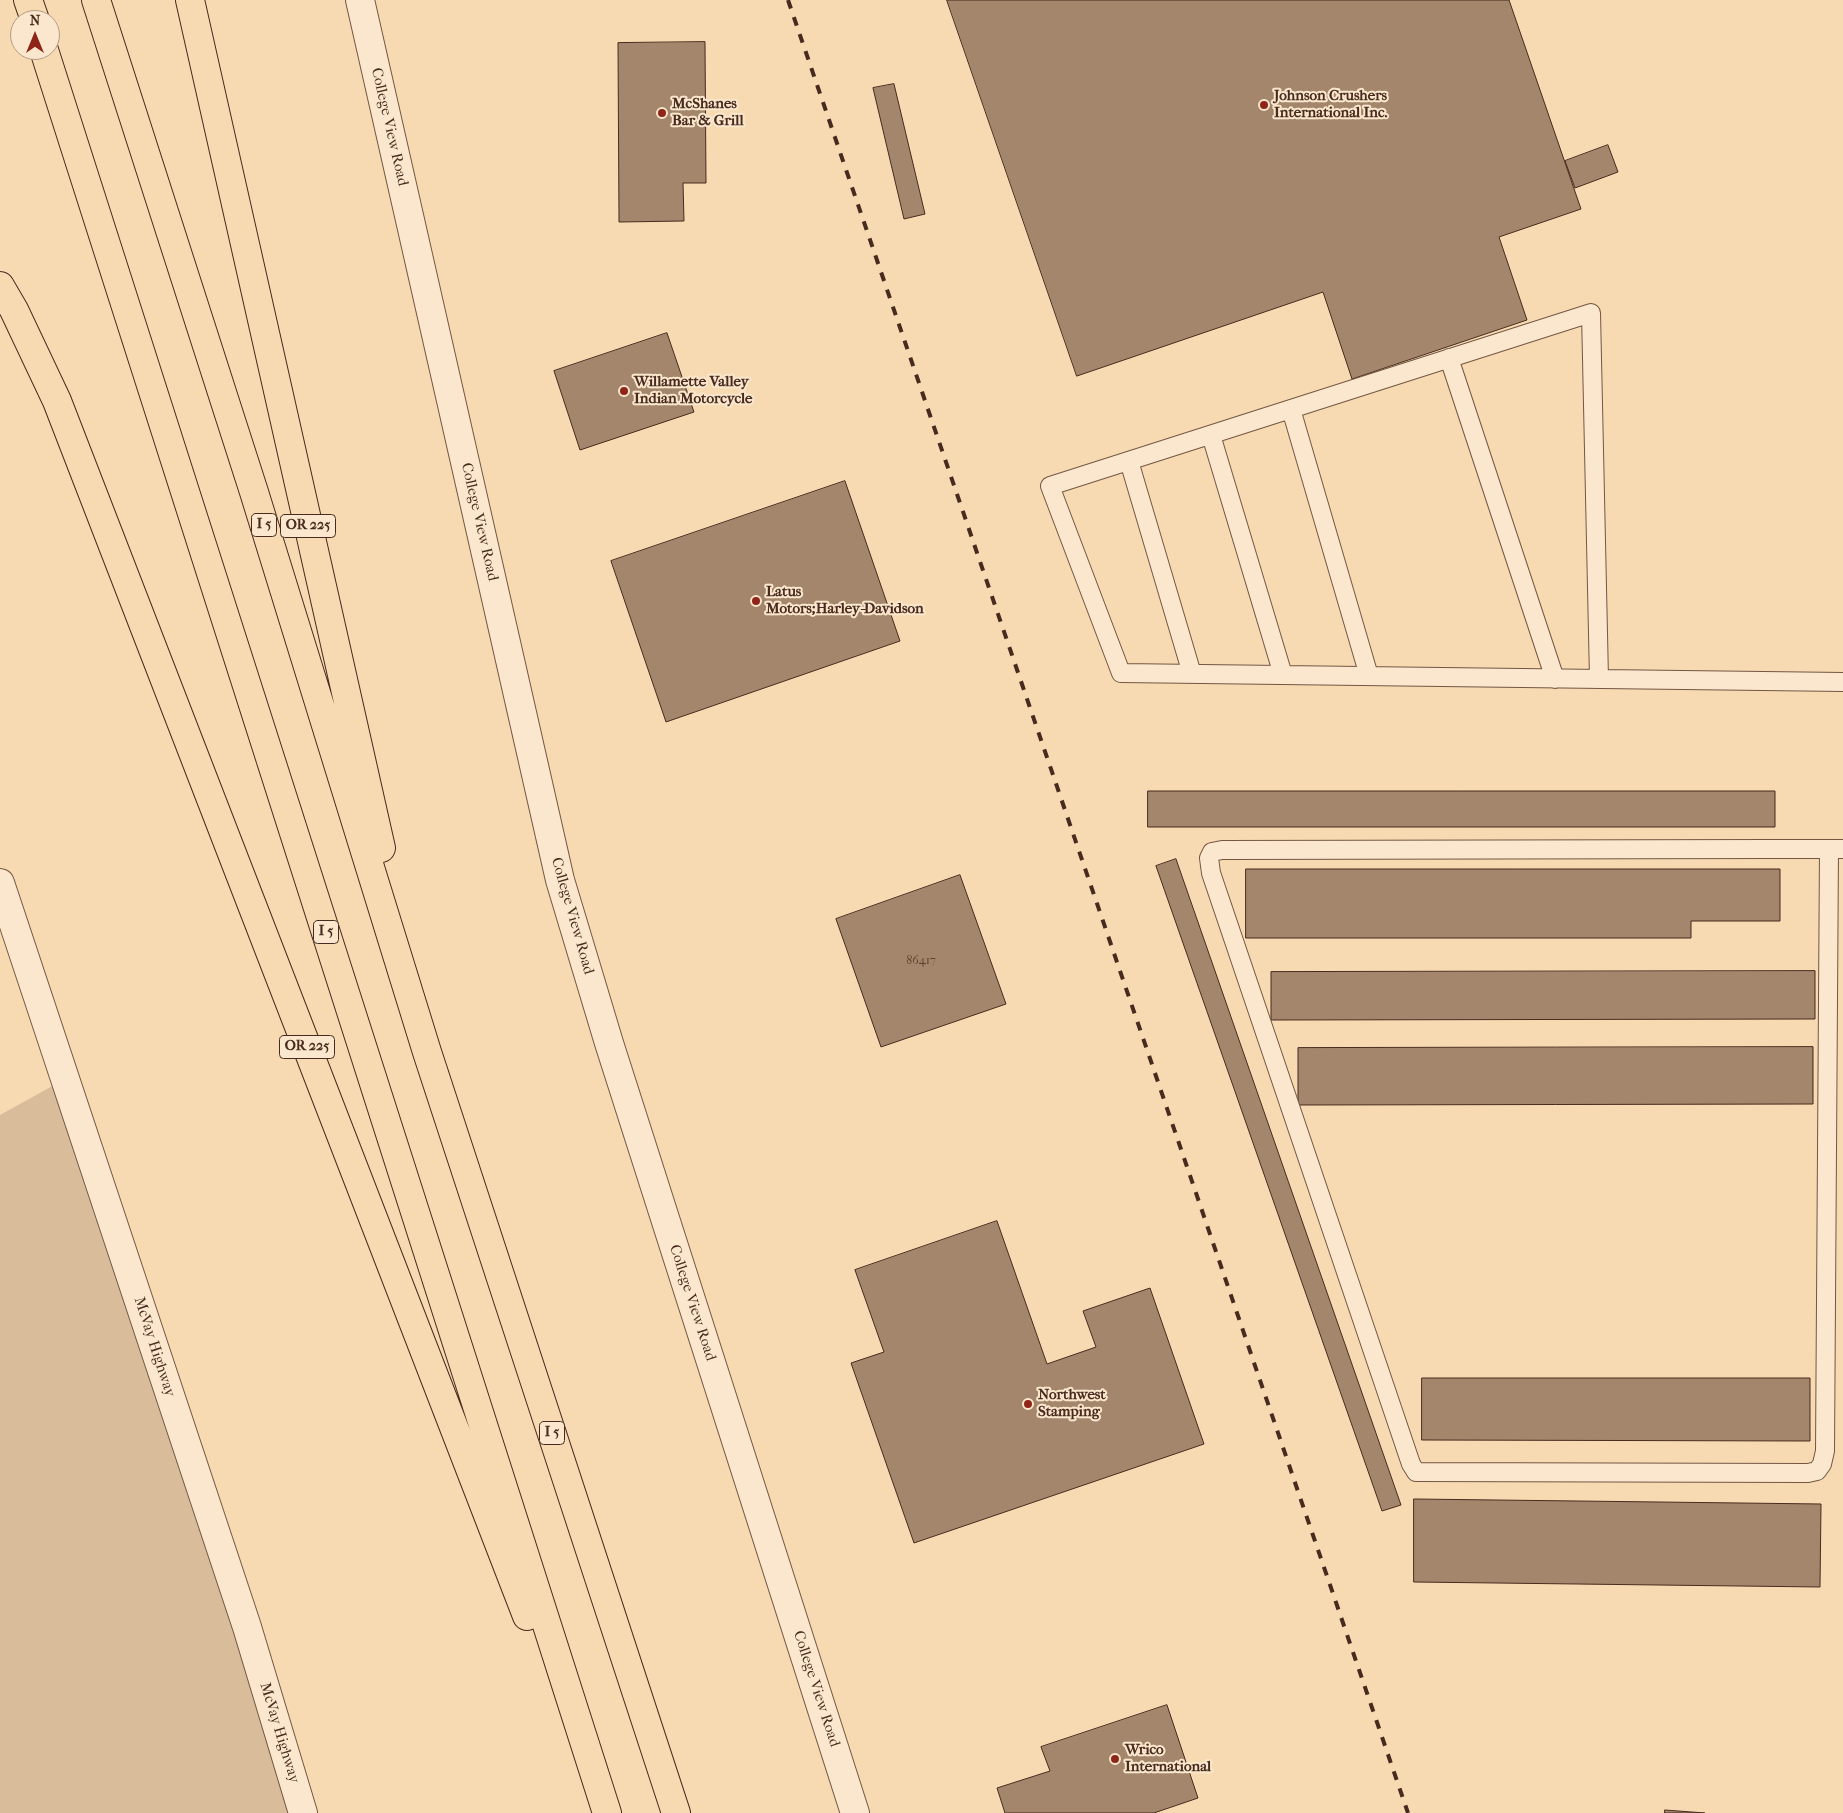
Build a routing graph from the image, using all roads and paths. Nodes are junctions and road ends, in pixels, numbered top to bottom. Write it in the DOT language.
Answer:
graph roads {
  1 [pos="96,0"];
  2 [pos="190,0"];
  3 [pos="360,0"];
  4 [pos="47,60"];
  5 [pos="0,286"];
  6 [pos="1449,358"];
  7 [pos="1290,409"];
  8 [pos="1211,435"];
  9 [pos="1130,461"];
  10 [pos="1192,674"];
  11 [pos="1283,675"];
  12 [pos="1369,676"];
  13 [pos="1554,678"];
  14 [pos="1599,679"];
  15 [pos="1843,682"];
  16 [pos="1836,849"];
  17 [pos="0,883"];
  18 [pos="427,1052"];
  19 [pos="303,1813"];
  20 [pos="603,1813"];
  21 [pos="607,1813"];
  22 [pos="676,1813"];
  23 [pos="855,1813"];
  1 -- 18 [label="highway, I 5"];
  2 -- 18 [label="highway, OR 225"];
  3 -- 23 [label="street, College View Road"];
  4 -- 21 [label="highway, I 5"];
  5 -- 20 [label="highway, OR 225"];
  6 -- 7 [label="lane"];
  6 -- 13 [label="lane"];
  6 -- 14 [label="lane"];
  7 -- 8 [label="lane"];
  7 -- 12 [label="lane"];
  8 -- 9 [label="lane"];
  8 -- 11 [label="lane"];
  9 -- 10 [label="lane"];
  9 -- 10 [label="lane"];
  10 -- 11 [label="lane"];
  11 -- 12 [label="lane"];
  12 -- 13 [label="lane"];
  13 -- 14 [label="lane"];
  14 -- 15 [label="lane"];
  16 -- 16 [label="lane"];
  17 -- 19 [label="street, McVay Highway"];
  18 -- 22 [label="highway, I 5"];
}
